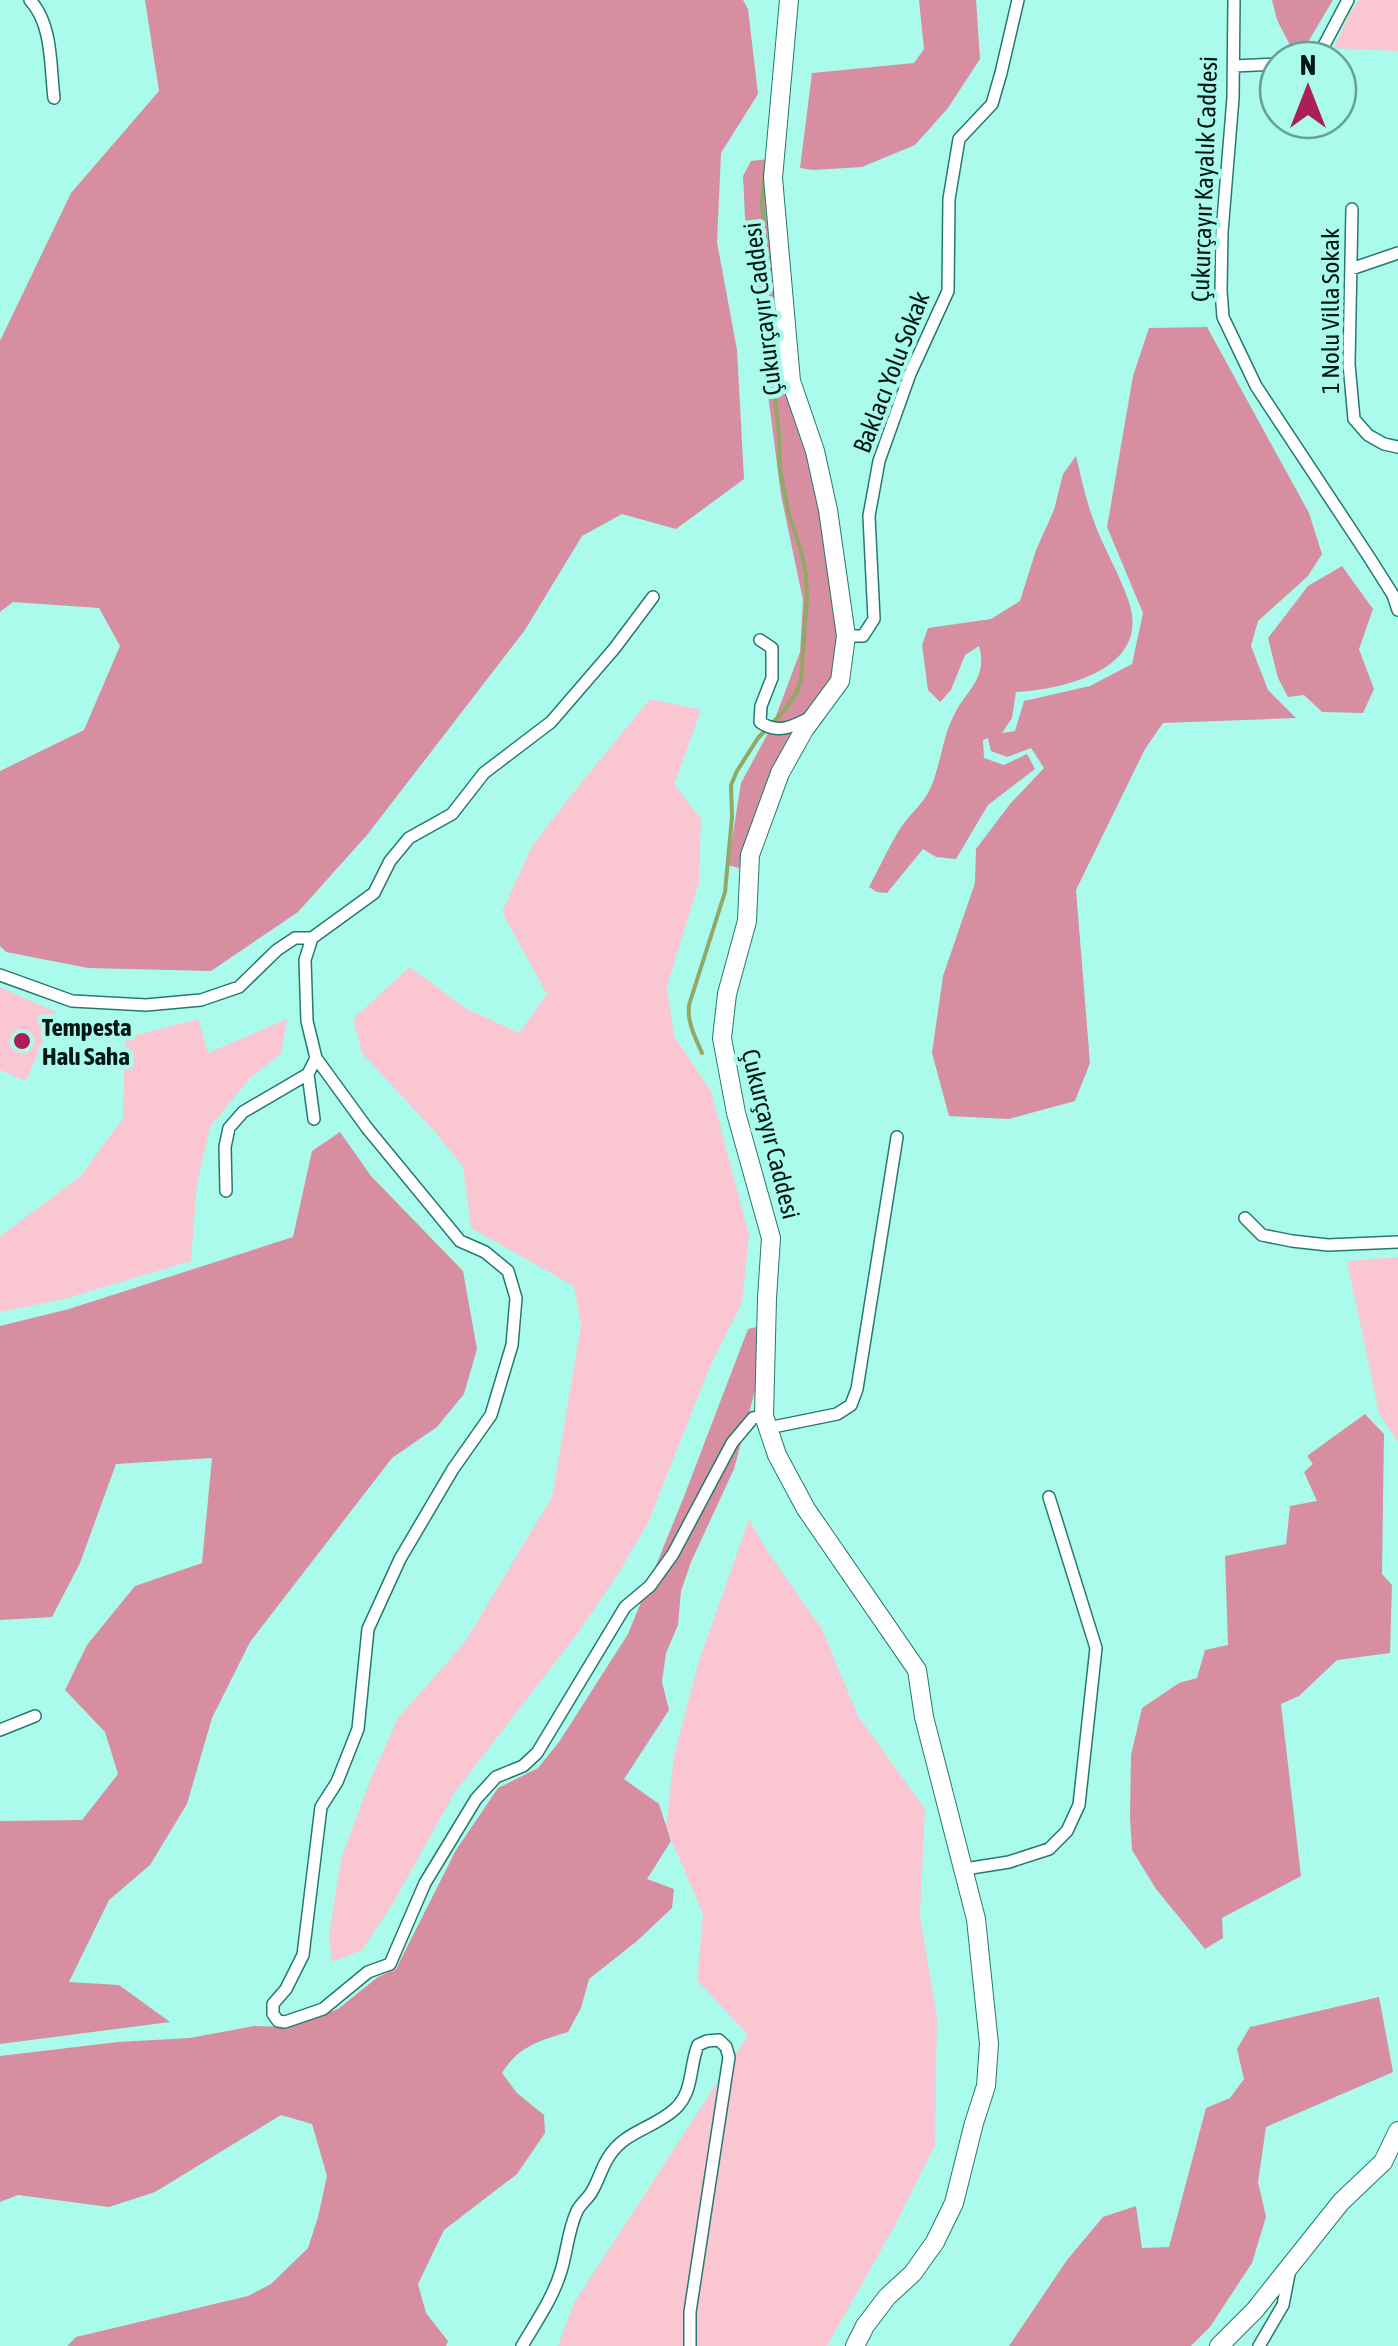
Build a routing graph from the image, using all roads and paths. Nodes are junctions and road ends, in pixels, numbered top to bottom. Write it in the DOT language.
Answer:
graph roads {
  1 [pos="30,0"];
  2 [pos="789,0"];
  3 [pos="1018,0"];
  4 [pos="1234,0"];
  5 [pos="1348,0"];
  6 [pos="1327,40"];
  7 [pos="1258,65"];
  8 [pos="1234,66"];
  9 [pos="54,98"];
  10 [pos="1352,209"];
  11 [pos="1398,254"];
  12 [pos="1350,270"];
  13 [pos="1398,447"];
  14 [pos="653,596"];
  15 [pos="1398,610"];
  16 [pos="846,636"];
  17 [pos="760,640"];
  18 [pos="815,715"];
  19 [pos="312,938"];
  20 [pos="0,975"];
  21 [pos="316,1058"];
  22 [pos="308,1074"];
  23 [pos="314,1119"];
  24 [pos="897,1138"];
  25 [pos="226,1191"];
  26 [pos="1245,1218"];
  27 [pos="1398,1242"];
  28 [pos="766,1422"];
  29 [pos="1049,1496"];
  30 [pos="35,1716"];
  31 [pos="0,1730"];
  32 [pos="965,1869"];
  33 [pos="1398,2131"];
  34 [pos="1291,2265"];
  35 [pos="522,2346"];
  36 [pos="690,2346"];
  37 [pos="855,2346"];
  38 [pos="1219,2346"];
  39 [pos="1258,2346"];
  1 -- 9 [label="street"];
  2 -- 16 [label="street, Çukurçayır Caddesi"];
  3 -- 16 [label="street, Baklacı Yolu Sokak"];
  4 -- 8 [label="street, Çukurçayır Kayalık Caddesi"];
  5 -- 6 [label="street"];
  7 -- 8 [label="street"];
  8 -- 15 [label="street, Çukurçayır Kayalık Caddesi"];
  10 -- 12 [label="street, 1 Nolu Villa Sokak"];
  11 -- 12 [label="street"];
  12 -- 13 [label="street, 1 Nolu Villa Sokak"];
  14 -- 19 [label="street"];
  16 -- 18 [label="street, Çukurçayır Caddesi"];
  17 -- 18 [label="street"];
  18 -- 28 [label="street, Çukurçayır Caddesi"];
  19 -- 20 [label="street"];
  19 -- 21 [label="street"];
  21 -- 22 [label="street"];
  21 -- 28 [label="street"];
  22 -- 23 [label="street"];
  22 -- 25 [label="street"];
  24 -- 28 [label="street"];
  26 -- 27 [label="street"];
  28 -- 32 [label="street, Çukurçayır Caddesi"];
  29 -- 32 [label="street"];
  30 -- 31 [label="street"];
  32 -- 37 [label="street, Çukurçayır Caddesi"];
  33 -- 34 [label="street"];
  34 -- 38 [label="street"];
  34 -- 39 [label="street"];
  35 -- 36 [label="street"];
}
